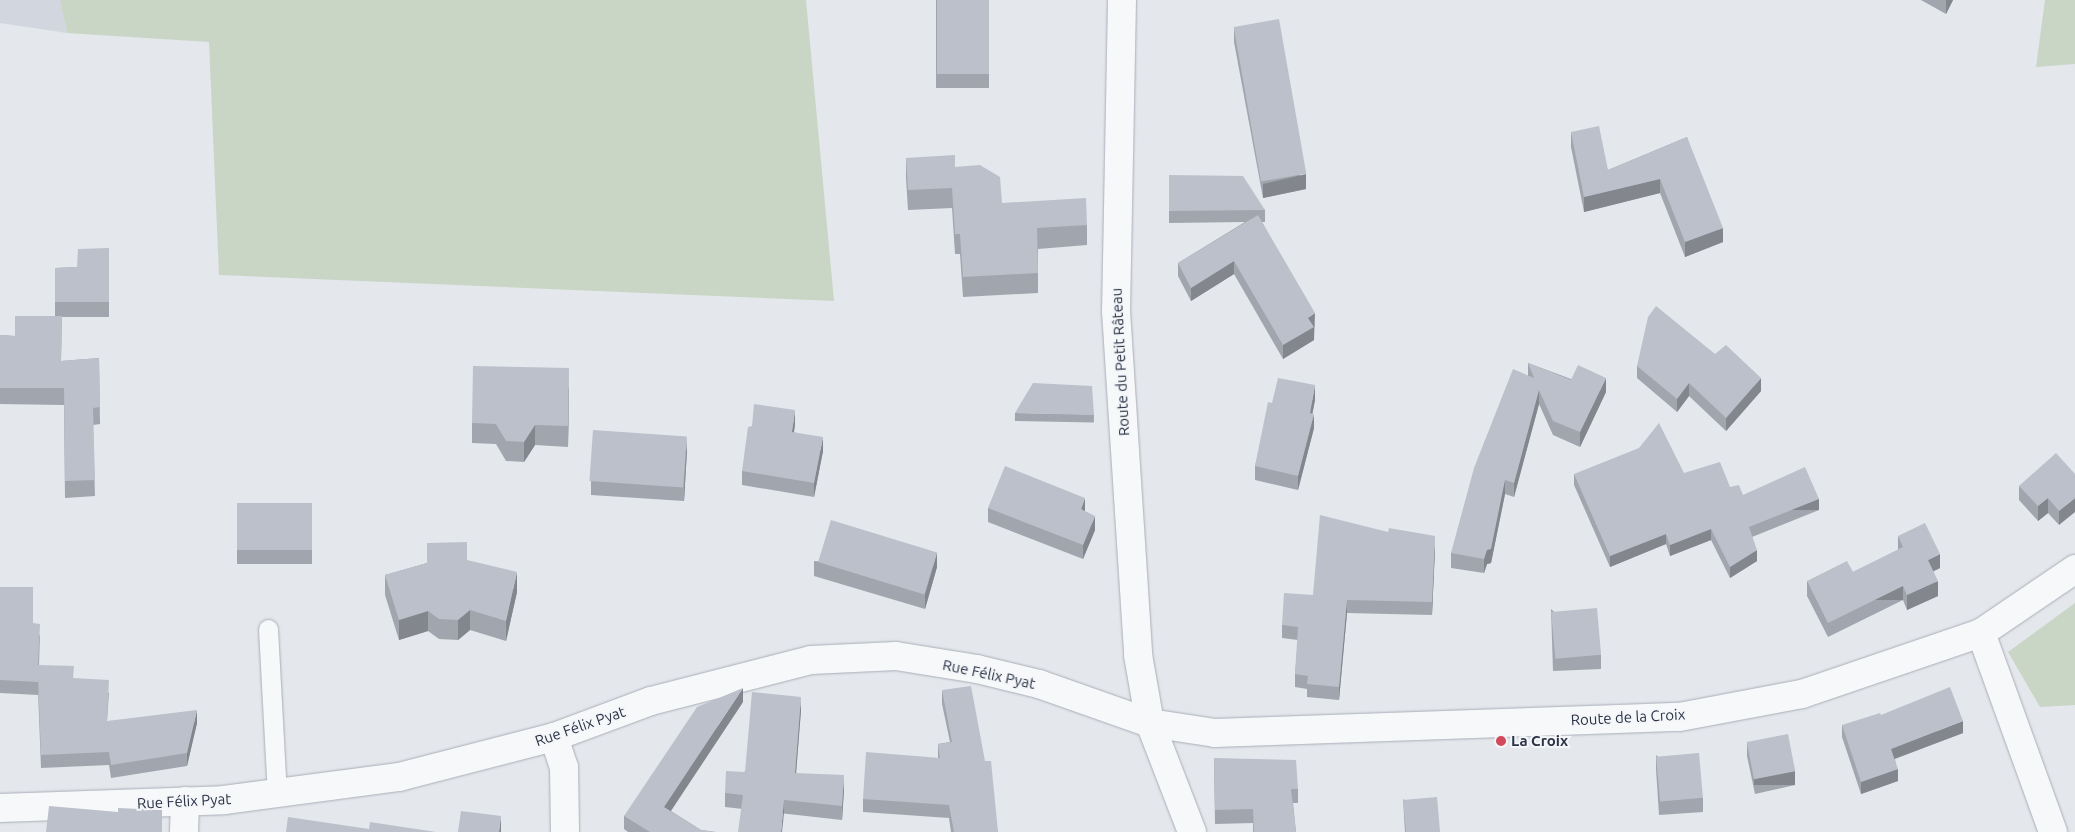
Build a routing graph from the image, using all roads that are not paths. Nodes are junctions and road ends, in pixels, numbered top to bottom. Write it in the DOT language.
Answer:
graph roads {
  1 [pos="1122,0"];
  2 [pos="2075,569"];
  3 [pos="268,629"];
  4 [pos="1981,633"];
  5 [pos="1150,723"];
  6 [pos="554,737"];
  7 [pos="277,793"];
  8 [pos="185,801"];
  9 [pos="0,808"];
  10 [pos="184,832"];
  11 [pos="565,832"];
  12 [pos="1192,832"];
  13 [pos="2053,832"];
  1 -- 5 [label="street, Route du Petit Râteau"];
  2 -- 4 [label="street, Route de la Croix"];
  3 -- 7 [label="lane"];
  4 -- 5 [label="street, Route de la Croix"];
  4 -- 13 [label="street"];
  5 -- 6 [label="street, Rue Félix Pyat"];
  5 -- 12 [label="street, Route du Petit Râteau"];
  6 -- 7 [label="street, Rue Félix Pyat"];
  6 -- 11 [label="street"];
  7 -- 8 [label="street, Rue Félix Pyat"];
  8 -- 9 [label="street, Rue Félix Pyat"];
  8 -- 10 [label="street"];
}
